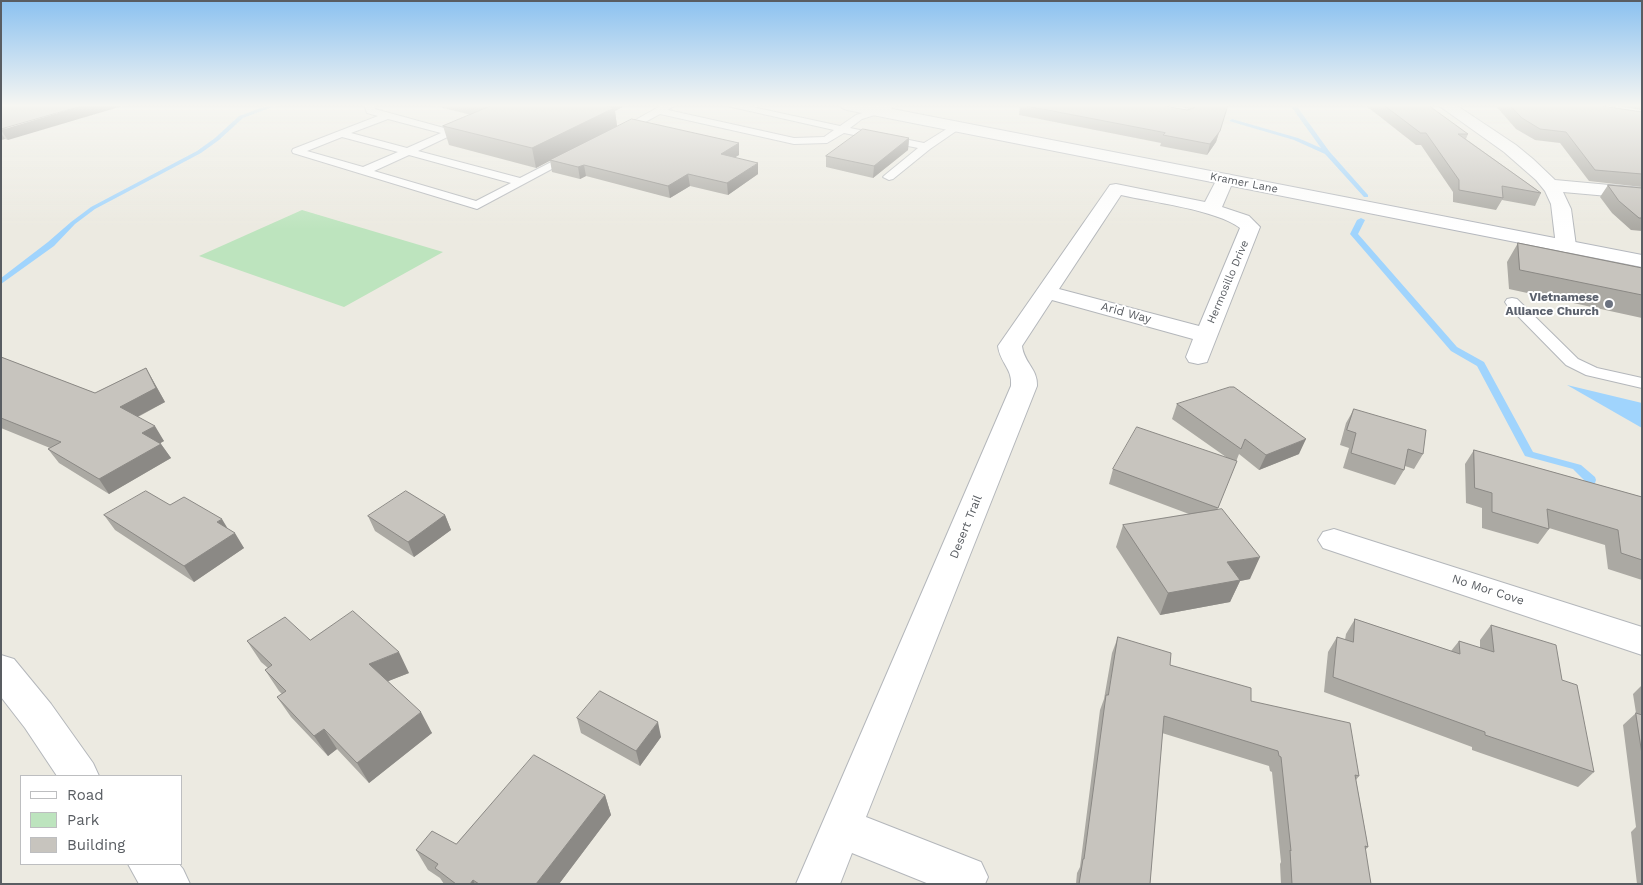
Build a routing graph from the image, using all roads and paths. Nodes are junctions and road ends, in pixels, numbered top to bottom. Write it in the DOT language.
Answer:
graph roads {
  1 [pos="309,146"];
  2 [pos="388,146"];
  3 [pos="423,146"];
  4 [pos="923,146"];
  5 [pos="1056,146"];
  6 [pos="1505,146"];
  7 [pos="926,147"];
  8 [pos="581,151"];
  9 [pos="410,152"];
  10 [pos="364,171"];
  11 [pos="889,177"];
  12 [pos="1225,179"];
  13 [pos="521,182"];
  14 [pos="1550,185"];
  15 [pos="1116,189"];
  16 [pos="1642,194"];
  17 [pos="1211,210"];
  18 [pos="1566,246"];
  19 [pos="1642,260"];
  20 [pos="1046,292"];
  21 [pos="1512,302"];
  22 [pos="1206,335"];
  23 [pos="1198,357"];
  24 [pos="1642,383"];
  25 [pos="1334,540"];
  26 [pos="1642,641"];
  27 [pos="1,670"];
  28 [pos="78,775"];
  29 [pos="842,828"];
  30 [pos="151,865"];
  31 [pos="966,877"];
  32 [pos="168,884"];
  33 [pos="818,884"];
  1 -- 10 [label="lane"];
  2 -- 9 [label="lane"];
  3 -- 9 [label="lane"];
  4 -- 7 [label="lane"];
  5 -- 12 [label="street, Kramer Lane"];
  6 -- 14 [label="street"];
  7 -- 11 [label="lane"];
  8 -- 13 [label="lane"];
  9 -- 10 [label="lane"];
  9 -- 13 [label="lane"];
  10 -- 13 [label="lane"];
  12 -- 17 [label="street"];
  12 -- 18 [label="street, Kramer Lane"];
  14 -- 16 [label="street"];
  14 -- 18 [label="street"];
  15 -- 17 [label="street, Hermosillo Drive"];
  15 -- 20 [label="street, Desert Trail"];
  17 -- 22 [label="street, Hermosillo Drive"];
  18 -- 19 [label="street, Kramer Lane"];
  20 -- 22 [label="street, Arid Way"];
  20 -- 29 [label="street, Desert Trail"];
  21 -- 24 [label="lane"];
  22 -- 23 [label="street, Hermosillo Drive"];
  25 -- 26 [label="street, No Mor Cove"];
  27 -- 28 [label="street"];
  29 -- 31 [label="street"];
  29 -- 33 [label="street, Desert Trail"];
  30 -- 32 [label="street"];
}
